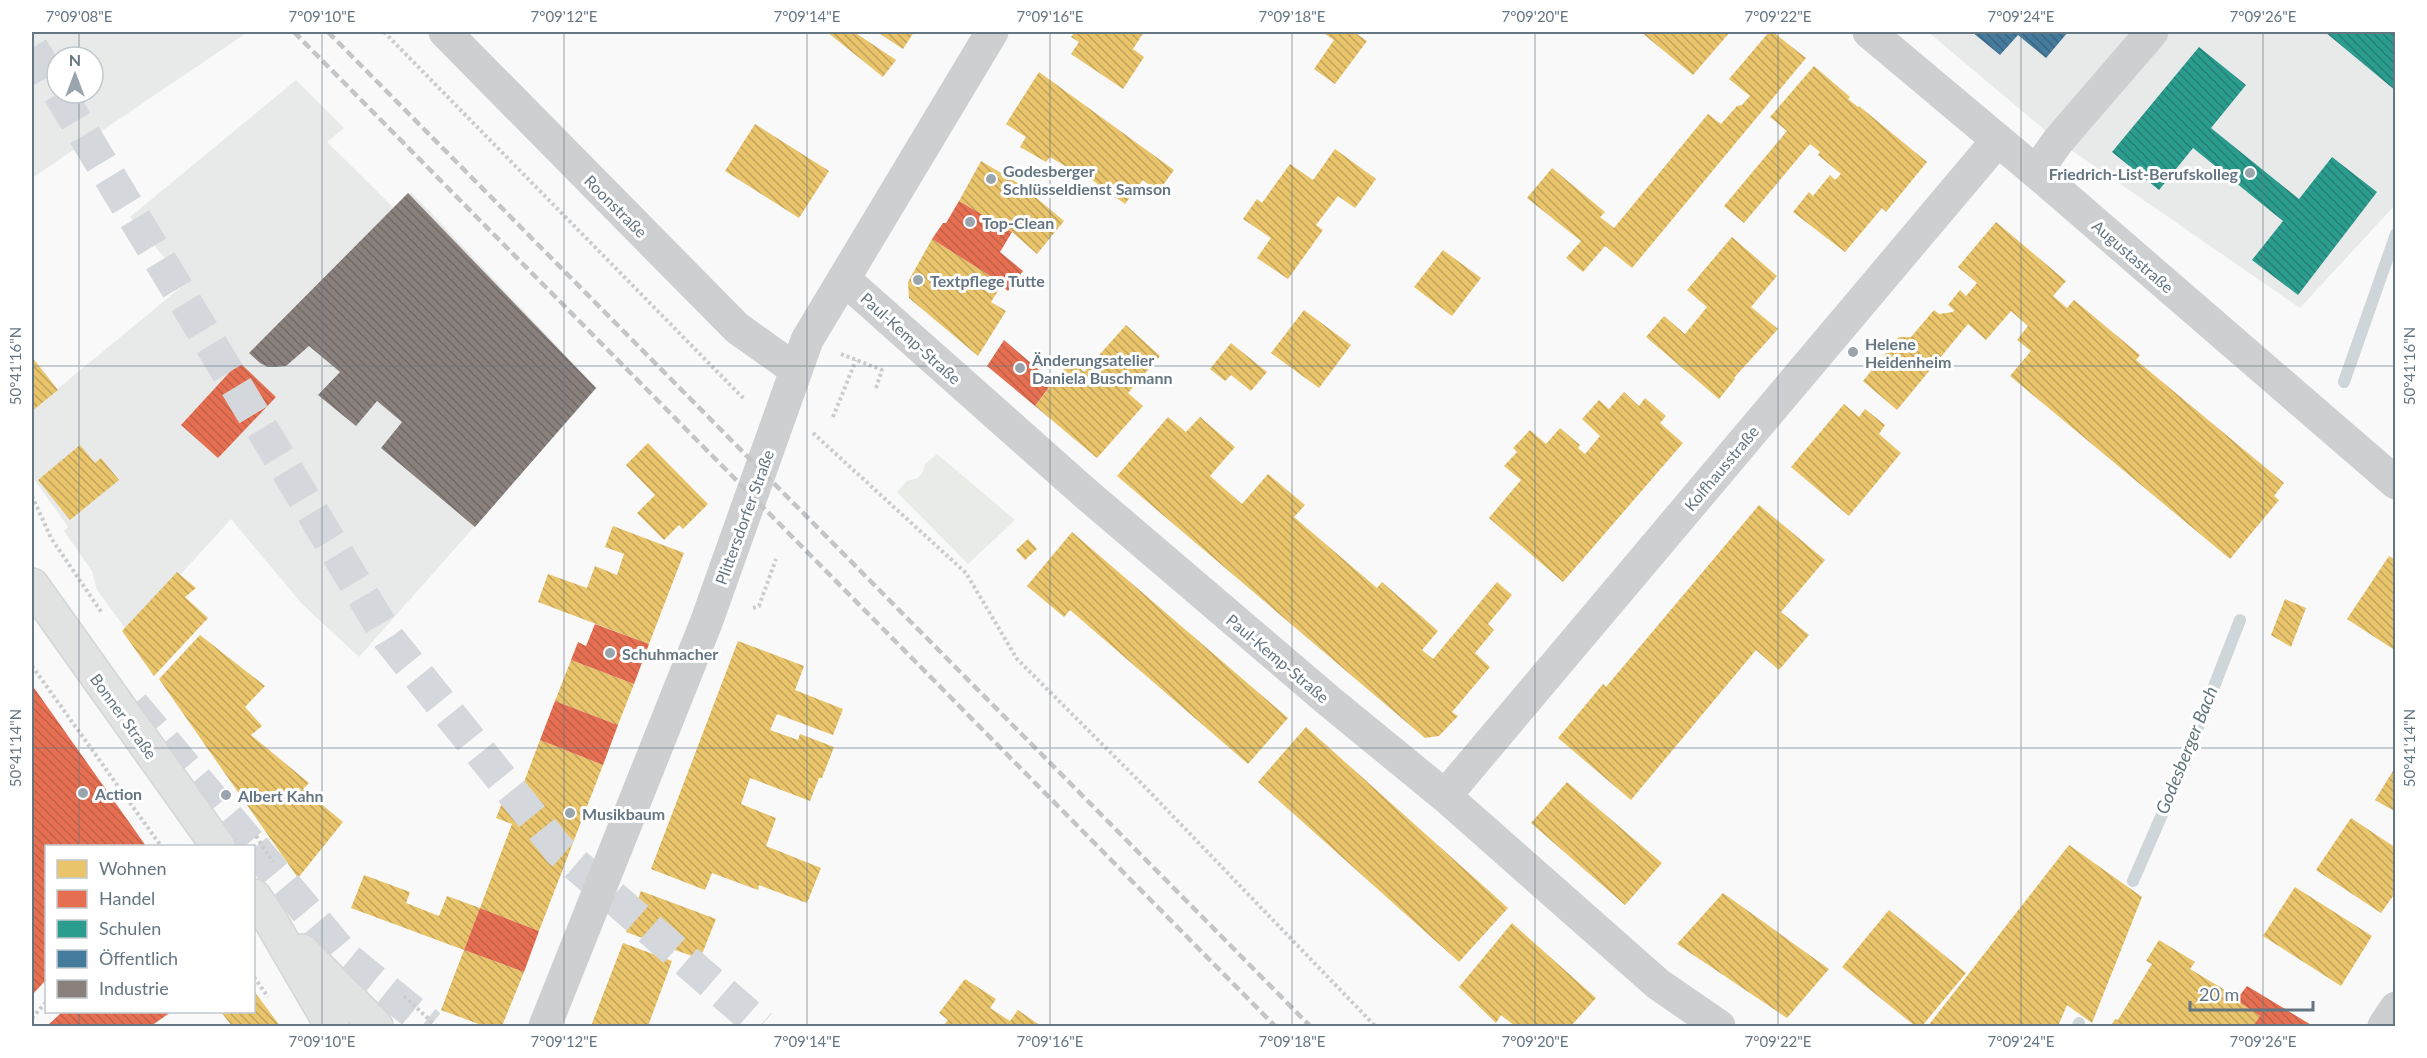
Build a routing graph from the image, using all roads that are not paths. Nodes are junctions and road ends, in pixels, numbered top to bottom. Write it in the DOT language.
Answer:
graph roads {
  1 [pos="444,32"];
  2 [pos="992,32"];
  3 [pos="1869,32"];
  4 [pos="2152,32"];
  5 [pos="1997,141"];
  6 [pos="2036,172"];
  7 [pos="844,279"];
  8 [pos="796,370"];
  9 [pos="2396,483"];
  10 [pos="32,585"];
  11 [pos="1445,796"];
  12 [pos="217,845"];
  13 [pos="261,907"];
  14 [pos="2396,1008"];
  15 [pos="332,1026"];
  16 [pos="376,1026"];
  17 [pos="545,1026"];
  18 [pos="1719,1026"];
  19 [pos="2384,1026"];
  1 -- 8 [label="street, Roonstraße"];
  2 -- 7 [label="street, Plittersdorfer Straße"];
  3 -- 5 [label="street, Augustastraße"];
  4 -- 6 [label="street"];
  5 -- 6 [label="street, Augustastraße"];
  5 -- 11 [label="street, Kolfhausstraße"];
  6 -- 9 [label="street, Augustastraße"];
  7 -- 8 [label="street, Plittersdorfer Straße"];
  7 -- 11 [label="street, Paul-Kemp-Straße"];
  8 -- 17 [label="street, Plittersdorfer Straße"];
  10 -- 12 [label="main road, Bonner Straße"];
  11 -- 18 [label="street, Paul-Kemp-Straße"];
  13 -- 15 [label="main road"];
  13 -- 16 [label="main road"];
  14 -- 19 [label="street"];
}
